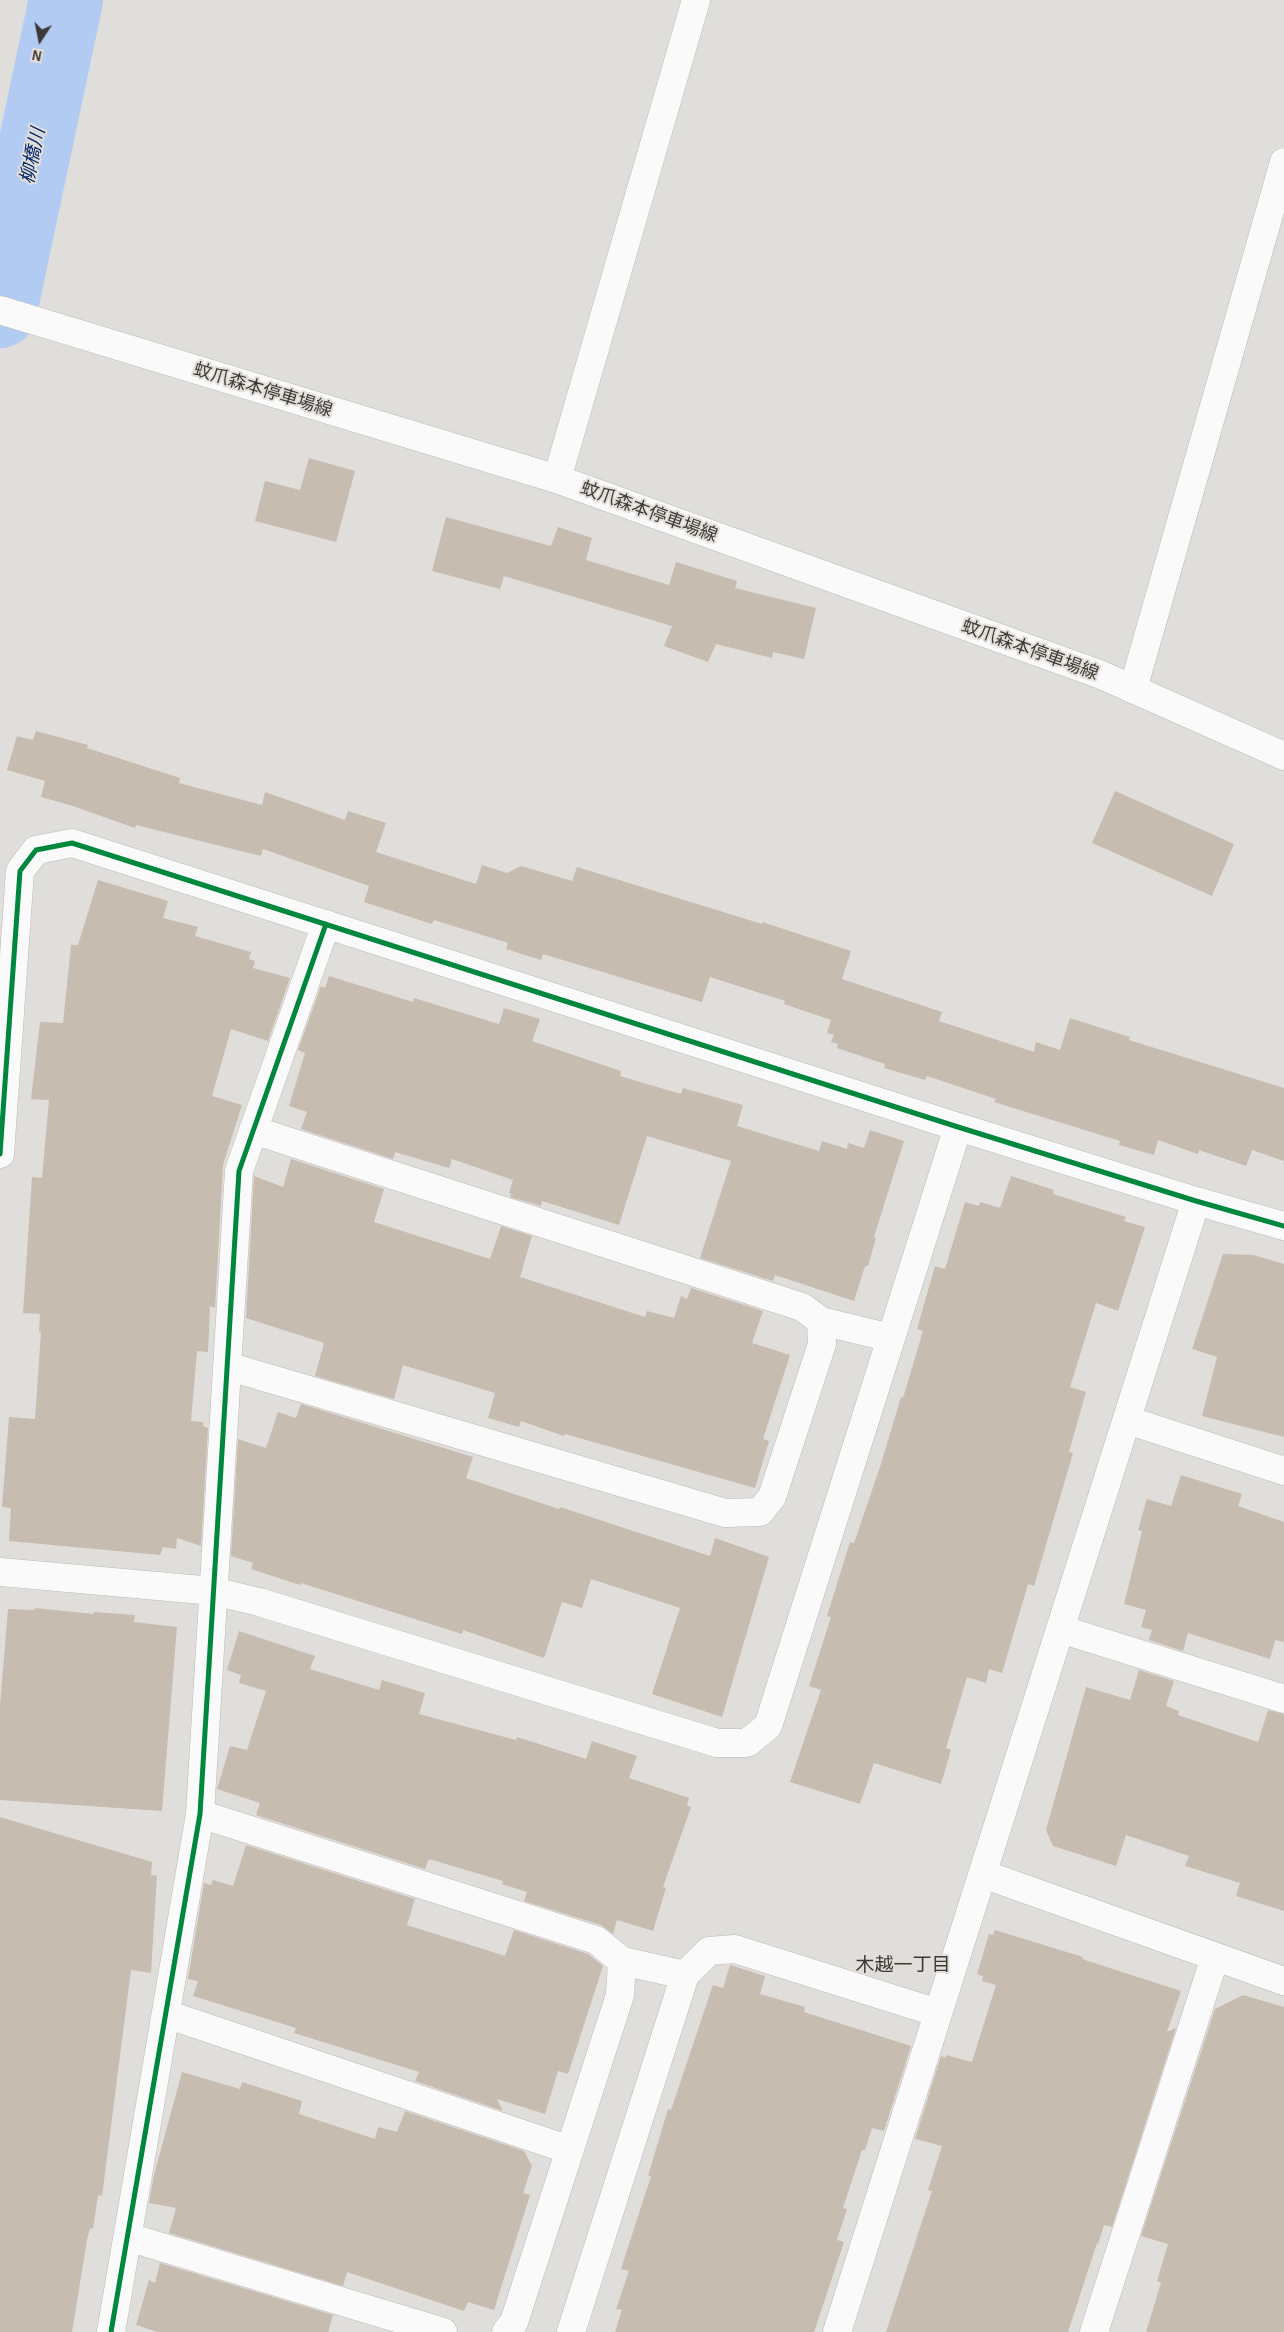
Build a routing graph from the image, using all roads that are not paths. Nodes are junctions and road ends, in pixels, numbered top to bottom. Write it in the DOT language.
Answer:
graph roads {
  1 [pos="696,0"];
  2 [pos="1284,162"];
  3 [pos="0,310"];
  4 [pos="557,479"];
  5 [pos="1133,689"];
  6 [pos="1284,756"];
  7 [pos="326,924"];
  8 [pos="958,1127"];
  9 [pos="253,1130"];
  10 [pos="0,1154"];
  11 [pos="1196,1201"];
  12 [pos="1284,1226"];
  13 [pos="821,1321"];
  14 [pos="891,1338"];
  15 [pos="227,1366"];
  16 [pos="1126,1420"];
  17 [pos="1284,1471"];
  18 [pos="0,1572"];
  19 [pos="214,1591"];
  20 [pos="1060,1629"];
  21 [pos="1284,1699"];
  22 [pos="200,1814"];
  23 [pos="983,1874"];
  24 [pos="1215,1957"];
  25 [pos="622,1961"];
  26 [pos="685,1975"];
  27 [pos="1284,1981"];
  28 [pos="938,2012"];
  29 [pos="166,2014"];
  30 [pos="570,2150"];
  31 [pos="128,2237"];
  32 [pos="111,2332"];
  33 [pos="442,2332"];
  34 [pos="506,2332"];
  35 [pos="572,2332"];
  36 [pos="837,2332"];
  37 [pos="1094,2332"];
  1 -- 4 [label="street"];
  2 -- 5 [label="street"];
  3 -- 4 [label="street, 蚊爪森本停車場線"];
  4 -- 5 [label="street, 蚊爪森本停車場線"];
  5 -- 6 [label="street, 蚊爪森本停車場線"];
  7 -- 8 [label="street"];
  7 -- 9 [label="street"];
  7 -- 10 [label="street"];
  8 -- 11 [label="street"];
  8 -- 14 [label="street"];
  9 -- 13 [label="street"];
  9 -- 15 [label="street"];
  11 -- 12 [label="street"];
  11 -- 16 [label="street"];
  13 -- 14 [label="street"];
  13 -- 15 [label="street"];
  14 -- 19 [label="street"];
  15 -- 19 [label="street"];
  16 -- 17 [label="street"];
  16 -- 20 [label="street"];
  18 -- 19 [label="street"];
  19 -- 22 [label="street"];
  20 -- 21 [label="street"];
  20 -- 23 [label="street"];
  22 -- 25 [label="street"];
  22 -- 29 [label="street"];
  23 -- 24 [label="street"];
  23 -- 28 [label="street"];
  24 -- 27 [label="street"];
  24 -- 37 [label="street"];
  25 -- 26 [label="street"];
  25 -- 30 [label="street"];
  26 -- 28 [label="street"];
  26 -- 35 [label="street"];
  28 -- 36 [label="street"];
  29 -- 30 [label="street"];
  29 -- 31 [label="street"];
  30 -- 34 [label="street"];
  31 -- 32 [label="street"];
  31 -- 33 [label="street"];
}
